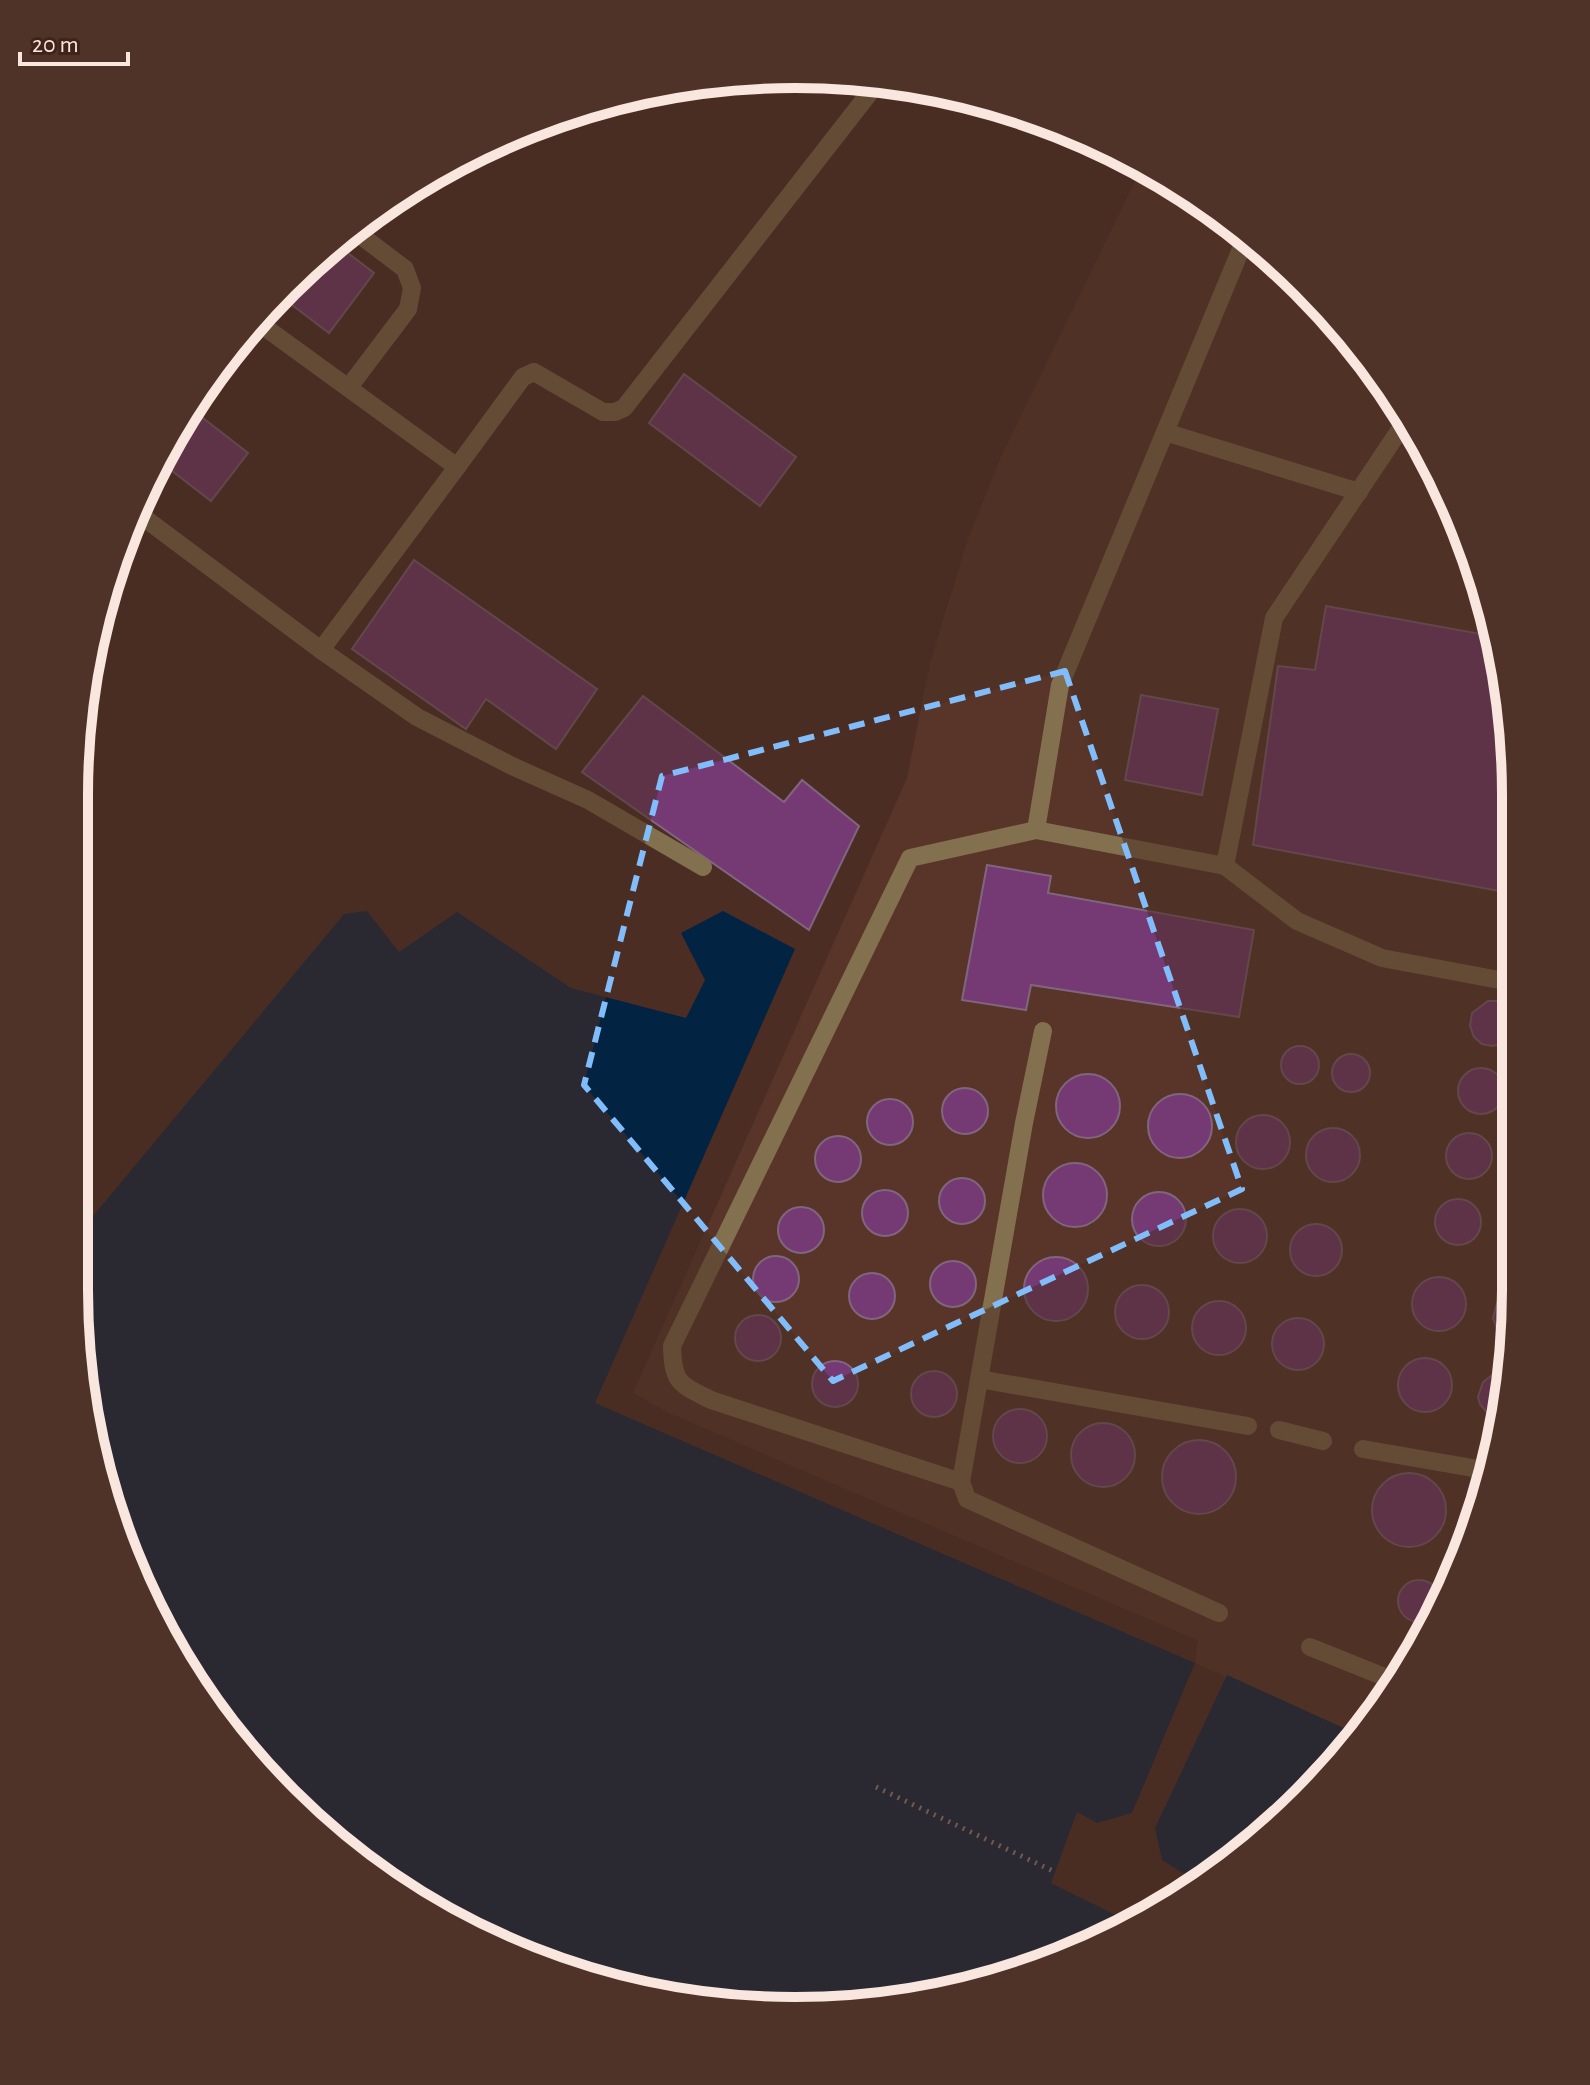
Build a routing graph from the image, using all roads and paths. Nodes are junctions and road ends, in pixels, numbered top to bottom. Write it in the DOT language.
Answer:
graph roads {
  1 [pos="870,93"];
  2 [pos="362,236"];
  3 [pos="1242,247"];
  4 [pos="265,327"];
  5 [pos="349,387"];
  6 [pos="1400,430"];
  7 [pos="1165,432"];
  8 [pos="457,467"];
  9 [pos="1359,492"];
  10 [pos="145,518"];
  11 [pos="321,650"];
  12 [pos="1036,830"];
  13 [pos="1225,866"];
  14 [pos="703,867"];
  15 [pos="1502,980"];
  16 [pos="1043,1031"];
  17 [pos="979,1379"];
  18 [pos="1248,1426"];
  19 [pos="1279,1430"];
  20 [pos="1323,1441"];
  21 [pos="1363,1449"];
  22 [pos="1479,1469"];
  23 [pos="961,1482"];
  24 [pos="1219,1613"];
  25 [pos="1310,1647"];
  26 [pos="1386,1678"];
  27 [pos="876,1787"];
  28 [pos="1055,1872"];
  1 -- 8 [label="lane"];
  2 -- 5 [label="lane"];
  3 -- 7 [label="lane"];
  4 -- 5 [label="lane"];
  5 -- 8 [label="lane"];
  6 -- 9 [label="lane"];
  7 -- 9 [label="lane"];
  7 -- 12 [label="lane"];
  8 -- 11 [label="lane"];
  9 -- 13 [label="lane"];
  10 -- 11 [label="lane"];
  11 -- 14 [label="lane"];
  12 -- 13 [label="lane"];
  12 -- 23 [label="lane"];
  13 -- 15 [label="lane"];
  16 -- 17 [label="lane"];
  17 -- 18 [label="lane"];
  17 -- 23 [label="lane"];
  19 -- 20 [label="lane"];
  21 -- 22 [label="lane"];
  23 -- 24 [label="lane"];
  25 -- 26 [label="lane"];
  27 -- 28 [label="path"];
}
